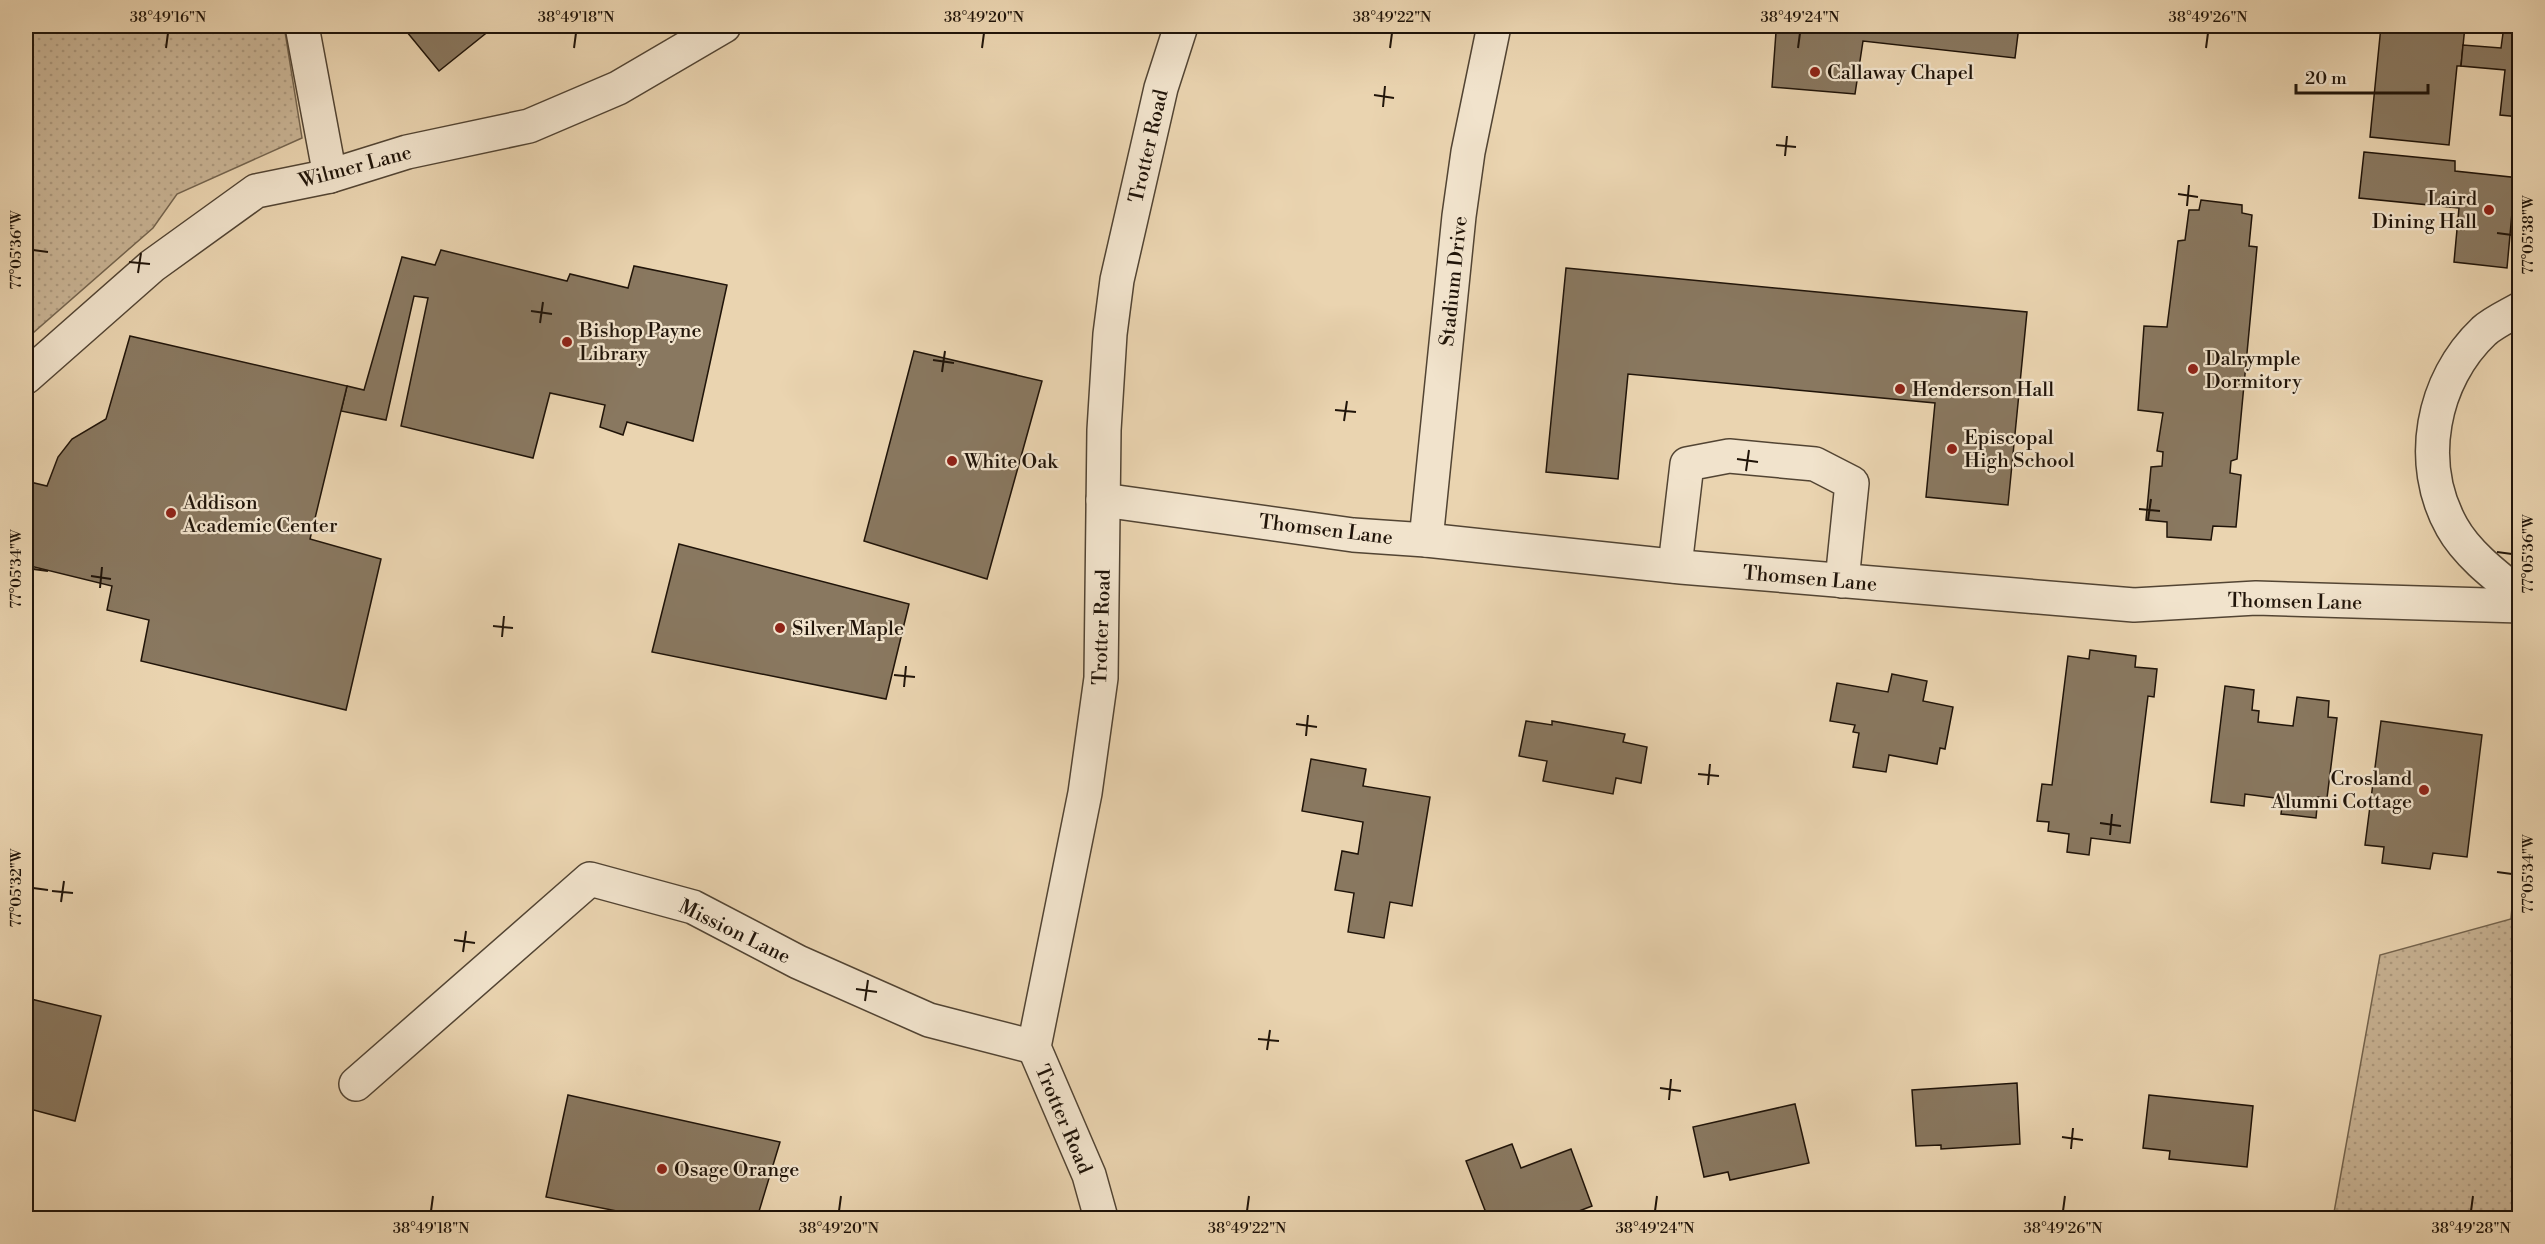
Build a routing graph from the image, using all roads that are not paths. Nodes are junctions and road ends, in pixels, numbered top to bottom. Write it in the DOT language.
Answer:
graph roads {
  1 [pos="302,26"];
  2 [pos="724,26"];
  3 [pos="1181,26"];
  4 [pos="1494,26"];
  5 [pos="330,176"];
  6 [pos="2520,309"];
  7 [pos="26,376"];
  8 [pos="1103,500"];
  9 [pos="1426,540"];
  10 [pos="1676,566"];
  11 [pos="1842,581"];
  12 [pos="2520,595"];
  13 [pos="2520,606"];
  14 [pos="1034,1047"];
  15 [pos="356,1084"];
  16 [pos="1101,1218"];
  1 -- 5 [label="street"];
  2 -- 5 [label="street, Wilmer Lane"];
  3 -- 8 [label="street, Trotter Road"];
  4 -- 9 [label="street, Stadium Drive"];
  5 -- 7 [label="street, Wilmer Lane"];
  6 -- 12 [label="street"];
  8 -- 9 [label="street, Thomsen Lane"];
  8 -- 14 [label="street, Trotter Road"];
  9 -- 10 [label="street, Thomsen Lane"];
  10 -- 11 [label="street, Thomsen Lane"];
  10 -- 11 [label="street"];
  11 -- 13 [label="street, Thomsen Lane"];
  14 -- 15 [label="street, Mission Lane"];
  14 -- 16 [label="street, Trotter Road"];
}
